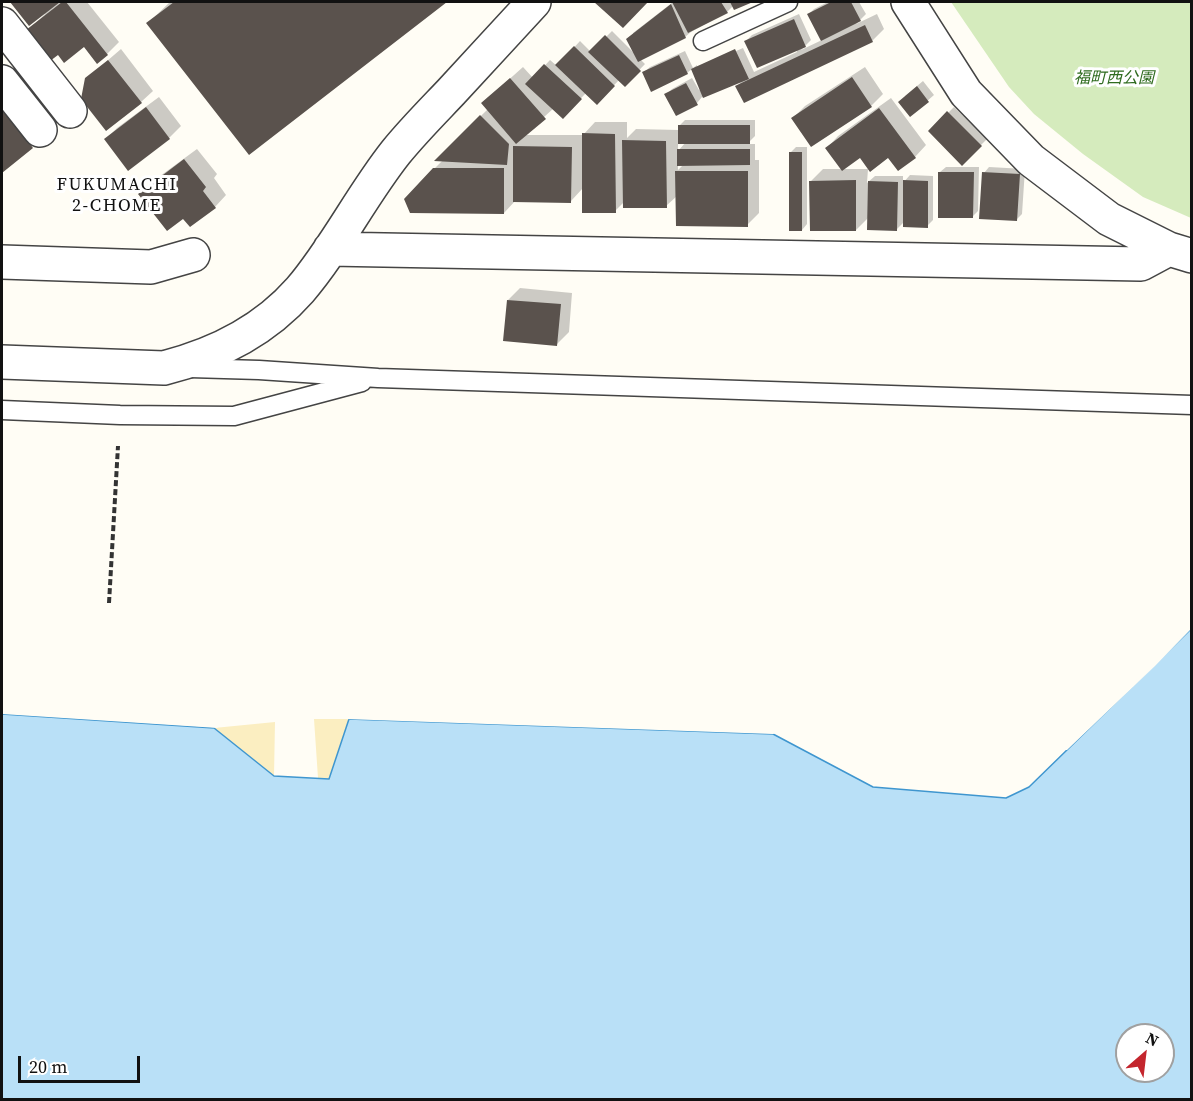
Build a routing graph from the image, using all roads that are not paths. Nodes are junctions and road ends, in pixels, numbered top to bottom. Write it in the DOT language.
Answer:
graph roads {
  1 [pos="534,2"];
  2 [pos="788,2"];
  3 [pos="908,2"];
  4 [pos="2,24"];
  5 [pos="703,42"];
  6 [pos="2,82"];
  7 [pos="70,111"];
  8 [pos="39,130"];
  9 [pos="330,249"];
  10 [pos="1180,253"];
  11 [pos="193,255"];
  12 [pos="2,262"];
  13 [pos="2,362"];
  14 [pos="164,368"];
  15 [pos="378,378"];
  16 [pos="1191,405"];
  17 [pos="2,410"];
  1 -- 9 [label="street"];
  2 -- 5 [label="lane"];
  3 -- 10 [label="street"];
  4 -- 7 [label="street"];
  6 -- 8 [label="street"];
  9 -- 10 [label="street"];
  9 -- 14 [label="street"];
  11 -- 12 [label="street"];
  13 -- 14 [label="street"];
  14 -- 15 [label="lane"];
  15 -- 16 [label="lane"];
  15 -- 17 [label="lane"];
}
